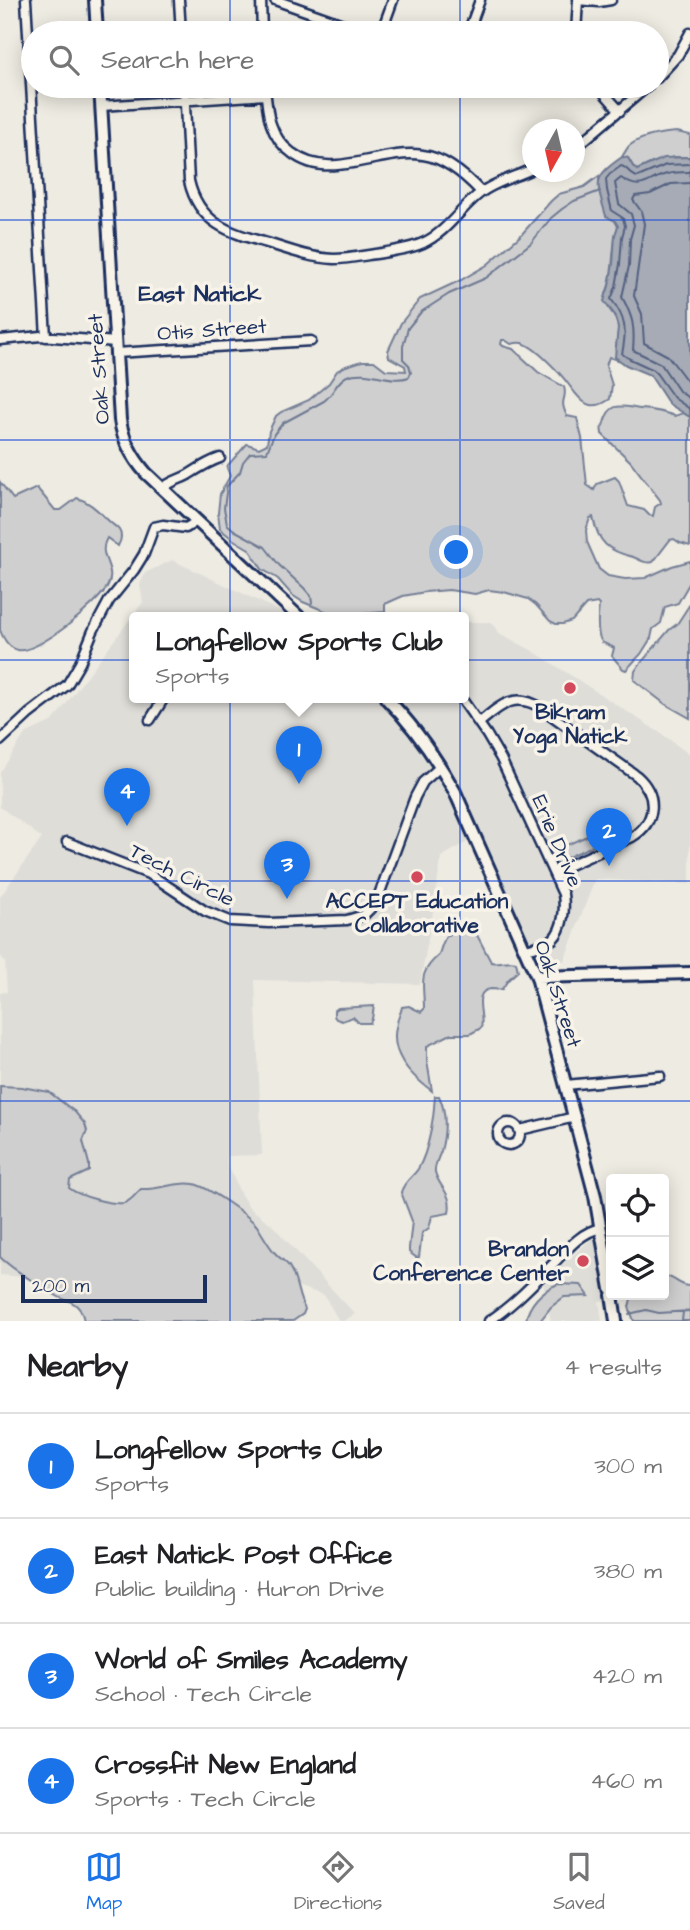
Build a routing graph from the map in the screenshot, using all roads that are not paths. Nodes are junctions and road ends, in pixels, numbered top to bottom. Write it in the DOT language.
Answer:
graph roads {
  1 [pos="26,0"];
  2 [pos="95,0"];
  3 [pos="179,0"];
  4 [pos="261,0"];
  5 [pos="275,0"];
  6 [pos="393,0"];
  7 [pos="480,0"];
  8 [pos="578,0"];
  9 [pos="611,0"];
  10 [pos="27,21"];
  11 [pos="96,21"];
  12 [pos="180,21"];
  13 [pos="262,21"];
  14 [pos="334,21"];
  15 [pos="385,21"];
  16 [pos="472,21"];
  17 [pos="577,21"];
  18 [pos="690,33"];
  19 [pos="669,65"];
  20 [pos="32,98"];
  21 [pos="101,98"];
  22 [pos="185,98"];
  23 [pos="209,98"];
  24 [pos="267,98"];
  25 [pos="609,98"];
  26 [pos="635,98"];
  27 [pos="185,101"];
  28 [pos="101,106"];
  29 [pos="620,111"];
  30 [pos="585,141"];
  31 [pos="522,174"];
  32 [pos="481,192"];
  33 [pos="46,337"];
  34 [pos="0,340"];
  35 [pos="311,341"];
  36 [pos="116,348"];
  37 [pos="220,458"];
  38 [pos="162,489"];
  39 [pos="197,521"];
  40 [pos="294,612"];
  41 [pos="161,703"];
  42 [pos="390,703"];
  43 [pos="465,703"];
  44 [pos="150,720"];
  45 [pos="479,723"];
  46 [pos="0,741"];
  47 [pos="440,767"];
  48 [pos="67,842"];
  49 [pos="554,872"];
  50 [pos="525,949"];
  51 [pos="690,973"];
  52 [pos="537,977"];
  53 [pos="660,1076"];
  54 [pos="566,1085"];
  55 [pos="575,1117"];
  56 [pos="520,1130"];
  57 [pos="601,1228"];
  58 [pos="606,1258"];
  59 [pos="613,1300"];
  60 [pos="489,1321"];
  61 [pos="616,1321"];
  1 -- 10 [label="street"];
  2 -- 11 [label="main road"];
  3 -- 12 [label="street"];
  4 -- 13 [label="street"];
  5 -- 14 [label="street"];
  6 -- 15 [label="street"];
  7 -- 16 [label="street"];
  8 -- 9 [label="street"];
  8 -- 17 [label="street"];
  18 -- 19 [label="street"];
  20 -- 33 [label="street"];
  21 -- 28 [label="main road, Oak Street"];
  22 -- 27 [label="street"];
  23 -- 27 [label="street"];
  24 -- 32 [label="street"];
  25 -- 29 [label="street"];
  26 -- 29 [label="street"];
  27 -- 28 [label="street"];
  27 -- 32 [label="street"];
  28 -- 36 [label="main road, Oak Street"];
  29 -- 30 [label="street"];
  31 -- 32 [label="street"];
  33 -- 34 [label="street, Otis Street"];
  33 -- 36 [label="street, Otis Street"];
  35 -- 36 [label="street, Otis Street"];
  36 -- 38 [label="main road, Oak Street"];
  37 -- 38 [label="street"];
  38 -- 39 [label="main road, Oak Street"];
  39 -- 40 [label="main road, Oak Street"];
  39 -- 46 [label="street"];
  41 -- 44 [label="street"];
  42 -- 47 [label="main road, Oak Street"];
  43 -- 45 [label="street, Erie Drive"];
  45 -- 49 [label="street, Erie Drive"];
  45 -- 49 [label="street"];
  47 -- 48 [label="street, Tech Circle"];
  47 -- 50 [label="main road, Oak Street"];
  49 -- 50 [label="street, Erie Drive"];
  50 -- 52 [label="main road, Oak Street"];
  51 -- 52 [label="main road"];
  52 -- 54 [label="main road, Oak Street"];
  53 -- 54 [label="street"];
  54 -- 55 [label="main road, Oak Street"];
  55 -- 56 [label="street"];
  55 -- 57 [label="main road, Oak Street"];
  57 -- 58 [label="main road, Oak Street"];
  57 -- 60 [label="street"];
  59 -- 61 [label="main road"];
}
